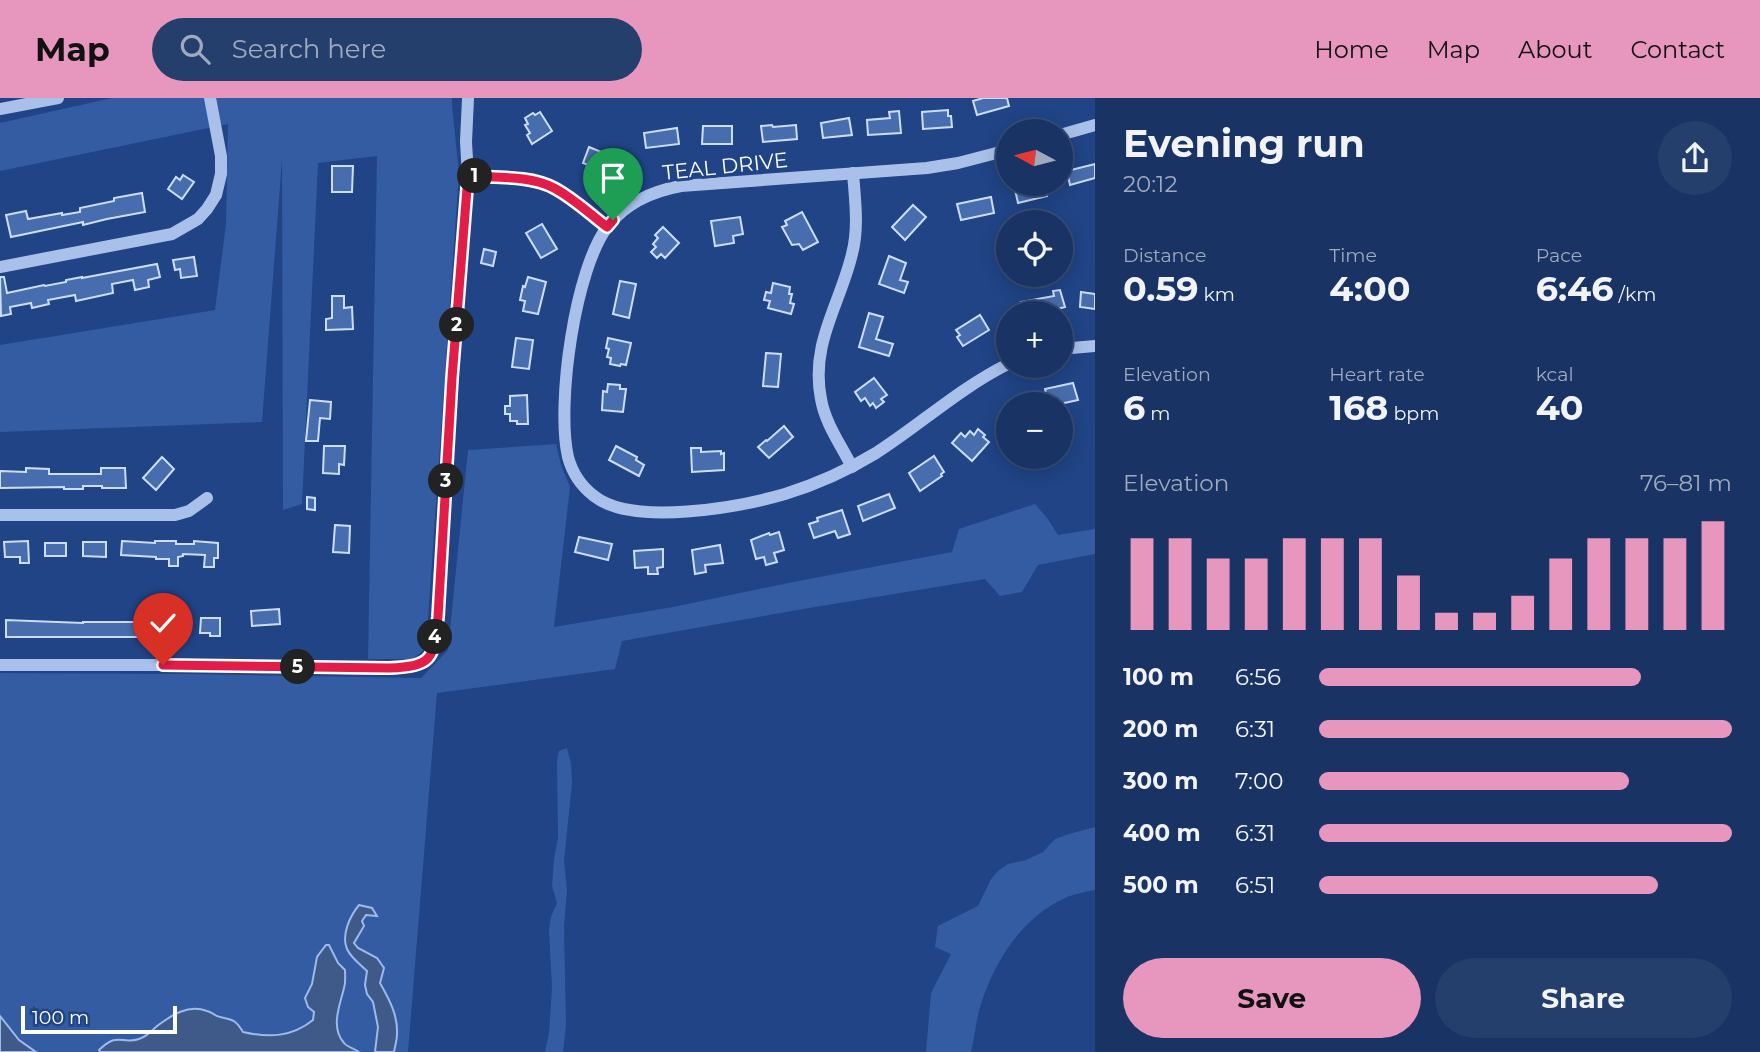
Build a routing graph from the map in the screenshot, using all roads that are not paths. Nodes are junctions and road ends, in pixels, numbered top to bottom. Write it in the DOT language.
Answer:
graph roads {
  1 [pos="58,98"];
  2 [pos="210,98"];
  3 [pos="468,98"];
  4 [pos="0,109"];
  5 [pos="1095,125"];
  6 [pos="1073,131"];
  7 [pos="996,153"];
  8 [pos="853,173"];
  9 [pos="468,176"];
  10 [pos="607,227"];
  11 [pos="0,267"];
  12 [pos="1095,346"];
  13 [pos="1073,348"];
  14 [pos="996,371"];
  15 [pos="852,467"];
  16 [pos="207,498"];
  17 [pos="0,515"];
  18 [pos="0,665"];
  1 -- 4 [label="street"];
  2 -- 11 [label="street"];
  3 -- 9 [label="street"];
  5 -- 6 [label="street"];
  7 -- 8 [label="street, TEAL DRIVE"];
  8 -- 10 [label="street, TEAL DRIVE"];
  8 -- 15 [label="street"];
  9 -- 10 [label="street"];
  9 -- 18 [label="street"];
  10 -- 15 [label="street, TEAL DRIVE"];
  12 -- 13 [label="street"];
  14 -- 15 [label="street, TEAL DRIVE"];
  16 -- 17 [label="street"];
}
